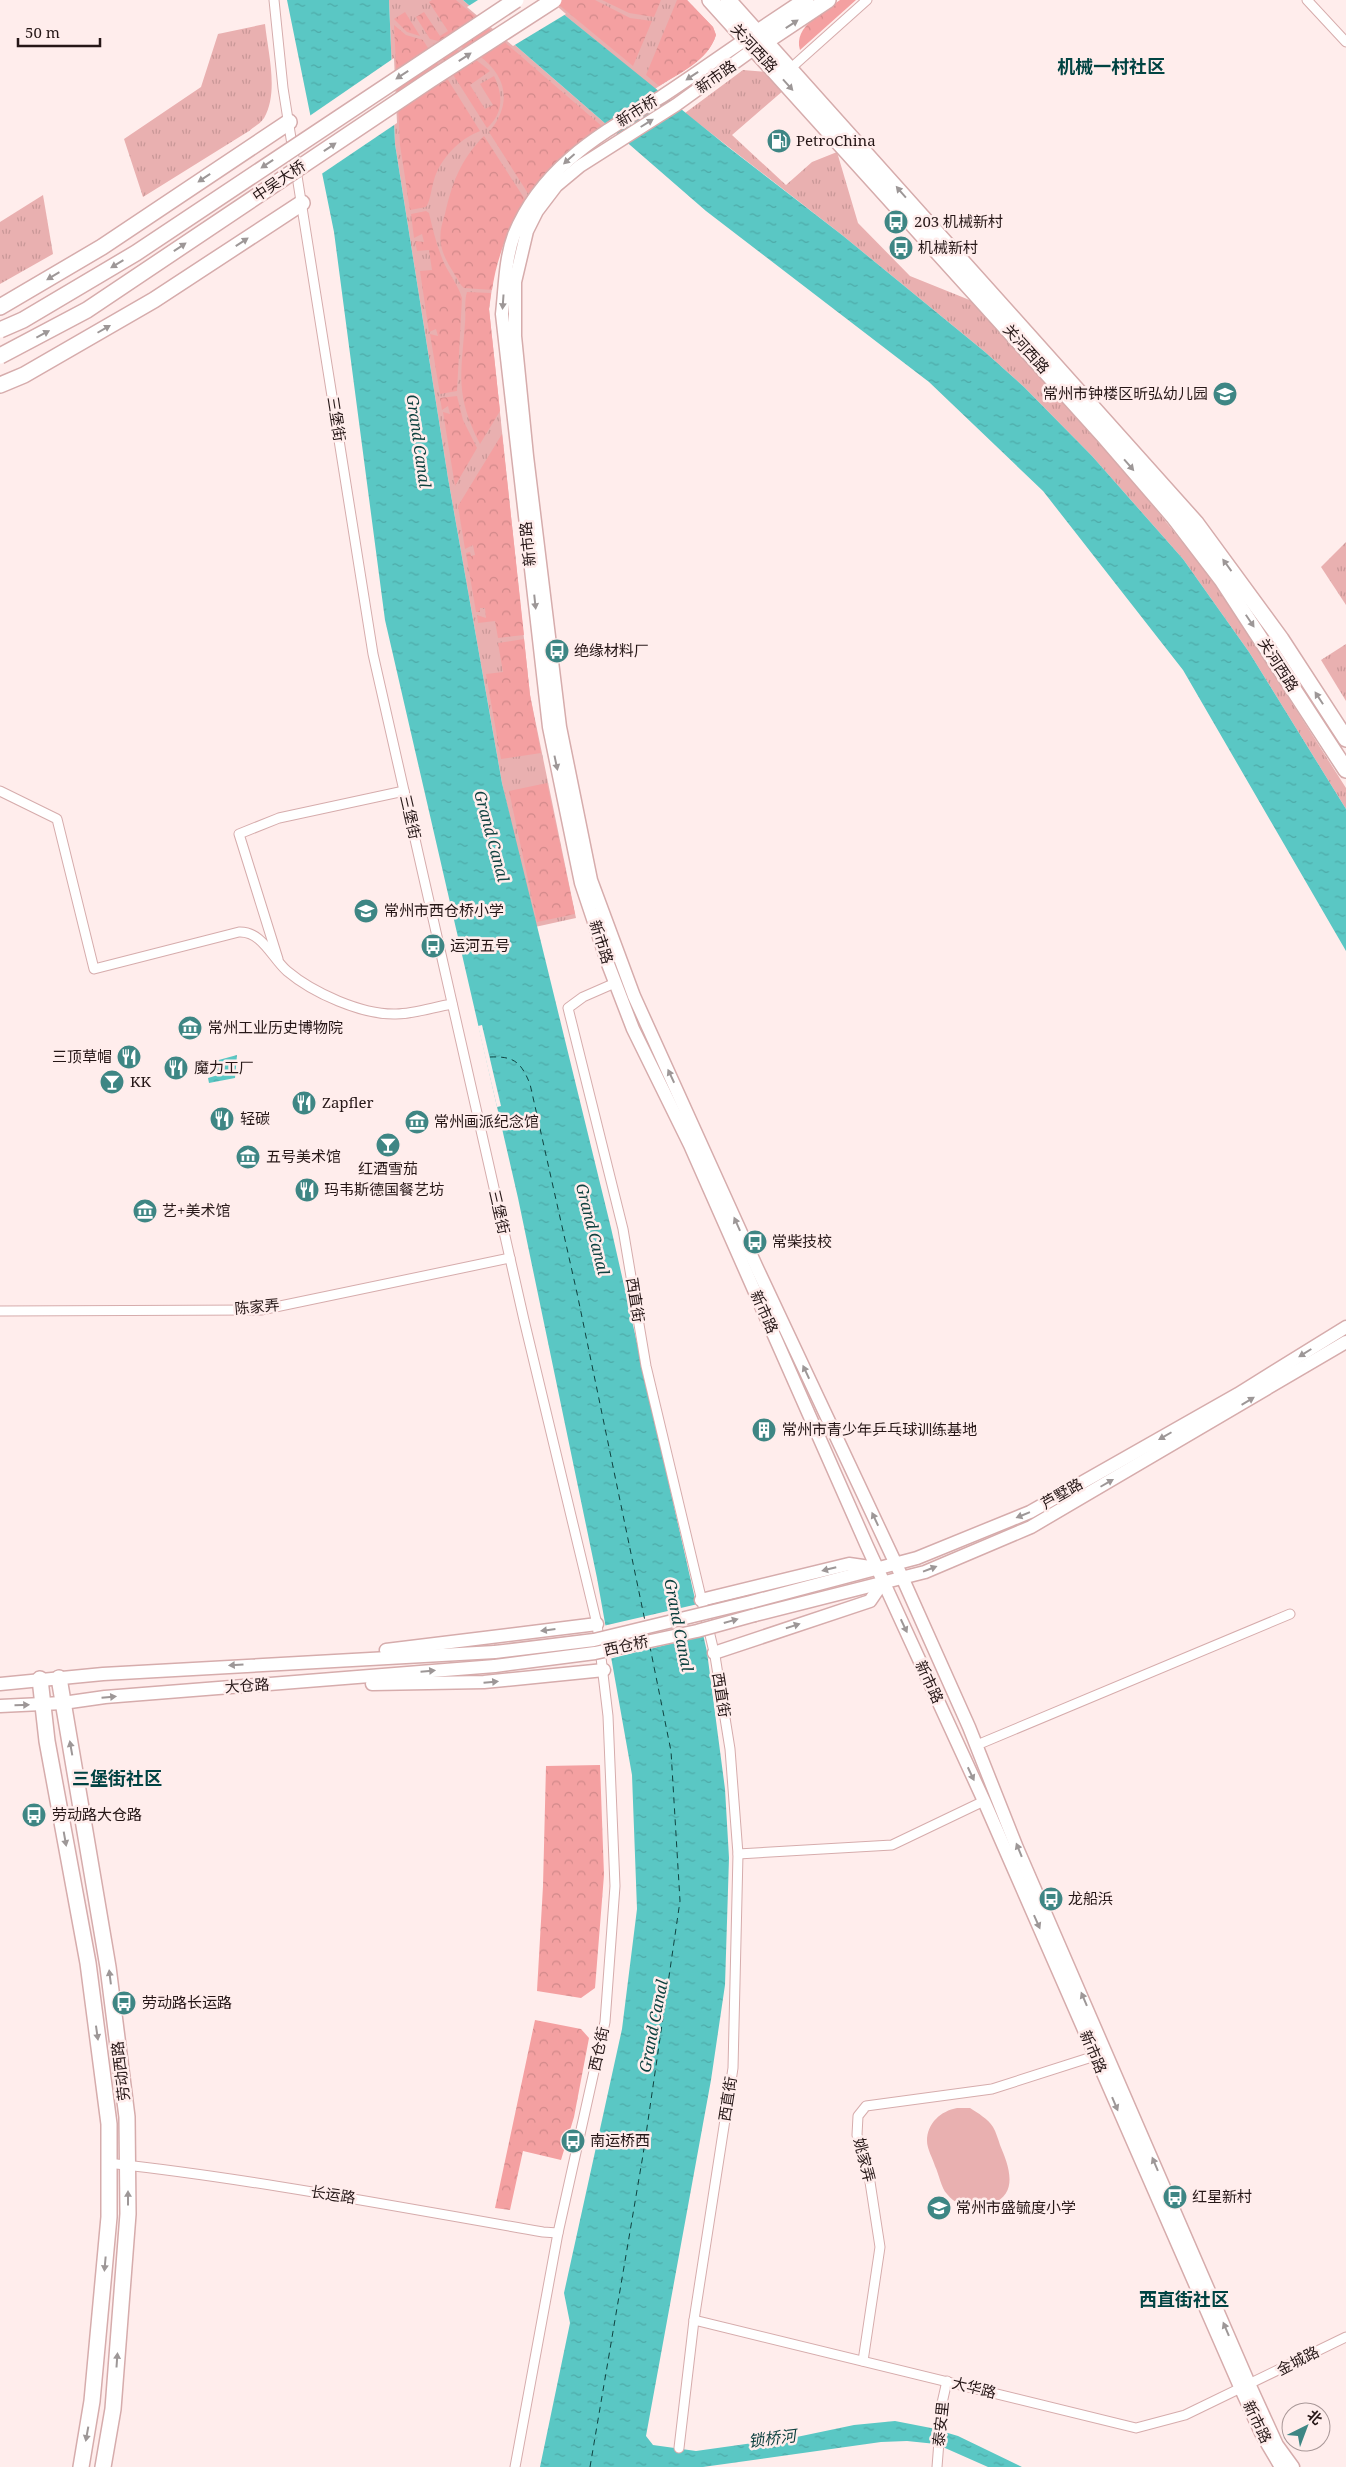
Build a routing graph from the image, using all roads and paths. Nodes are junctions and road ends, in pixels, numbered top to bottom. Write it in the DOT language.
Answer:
graph roads {
  1 [pos="274,0"];
  2 [pos="516,0"];
  3 [pos="554,0"];
  4 [pos="710,0"];
  5 [pos="728,0"];
  6 [pos="806,0"];
  7 [pos="828,0"];
  8 [pos="867,0"];
  9 [pos="1308,0"];
  10 [pos="756,40"];
  11 [pos="1346,42"];
  12 [pos="791,68"];
  13 [pos="666,93"];
  14 [pos="676,105"];
  15 [pos="289,122"];
  16 [pos="608,130"];
  17 [pos="618,141"];
  18 [pos="302,203"];
  19 [pos="0,307"];
  20 [pos="0,330"];
  21 [pos="0,356"];
  22 [pos="0,385"];
  23 [pos="1346,739"];
  24 [pos="1346,770"];
  25 [pos="0,791"];
  26 [pos="404,791"];
  27 [pos="279,962"];
  28 [pos="615,984"];
  29 [pos="452,1004"];
  30 [pos="510,1258"];
  31 [pos="0,1311"];
  32 [pos="1346,1328"];
  33 [pos="1346,1342"];
  34 [pos="896,1563"];
  35 [pos="877,1568"];
  36 [pos="902,1577"];
  37 [pos="883,1582"];
  38 [pos="701,1600"];
  39 [pos="751,1602"];
  40 [pos="1290,1614"];
  41 [pos="755,1615"];
  42 [pos="597,1624"];
  43 [pos="495,1652"];
  44 [pos="714,1653"];
  45 [pos="261,1664"];
  46 [pos="495,1666"];
  47 [pos="604,1670"];
  48 [pos="59,1678"];
  49 [pos="40,1679"];
  50 [pos="0,1684"];
  51 [pos="267,1684"];
  52 [pos="63,1703"];
  53 [pos="43,1704"];
  54 [pos="0,1706"];
  55 [pos="977,1745"];
  56 [pos="984,1801"];
  57 [pos="738,1854"];
  58 [pos="1095,2056"];
  59 [pos="108,2163"];
  60 [pos="127,2165"];
  61 [pos="558,2233"];
  62 [pos="694,2320"];
  63 [pos="1346,2337"];
  64 [pos="863,2361"];
  65 [pos="947,2382"];
  66 [pos="1245,2387"];
  67 [pos="679,2448"];
  68 [pos="937,2464"];
  69 [pos="81,2467"];
  70 [pos="103,2467"];
  71 [pos="515,2467"];
  72 [pos="1281,2467"];
  73 [pos="1293,2467"];
  1 -- 15 [label="street, 三堡街"];
  2 -- 20 [label="main road, 中吴大桥, one-way, bridge"];
  21 -- 3 [label="main road, 中吴大桥, one-way, bridge"];
  4 -- 10 [label="main road, 关河西路"];
  5 -- 10 [label="main road, 关河西路"];
  6 -- 10 [label="main road"];
  10 -- 7 [label="main road, one-way"];
  8 -- 12 [label="street"];
  9 -- 11 [label="street"];
  10 -- 12 [label="main road, 关河西路"];
  10 -- 13 [label="street, 新市路, one-way"];
  10 -- 14 [label="street, 新市路"];
  10 -- 24 [label="main road, 关河西路, one-way"];
  23 -- 12 [label="main road, 关河西路, one-way"];
  13 -- 16 [label="street, 新市桥"];
  17 -- 14 [label="street, 新市桥, one-way"];
  15 -- 18 [label="street, 三堡街"];
  15 -- 19 [label="main road, one-way"];
  16 -- 28 [label="street, 新市路, one-way"];
  34 -- 17 [label="street, 新市路, one-way"];
  22 -- 18 [label="main road, one-way"];
  18 -- 26 [label="street, 三堡街"];
  25 -- 27 [label="street"];
  26 -- 27 [label="street"];
  26 -- 29 [label="street, 三堡街"];
  27 -- 29 [label="street"];
  28 -- 35 [label="street, 新市路"];
  28 -- 38 [label="street, 西直街"];
  29 -- 30 [label="street, 三堡街"];
  30 -- 31 [label="street, 陈家弄"];
  30 -- 42 [label="street, 三堡街"];
  32 -- 34 [label="street, 芦墅路, one-way"];
  36 -- 33 [label="street, 芦墅路, one-way"];
  34 -- 35 [label="street, 芦墅路"];
  34 -- 36 [label="street, 新市路"];
  35 -- 37 [label="street, 新市路"];
  35 -- 38 [label="street, one-way"];
  35 -- 39 [label="street, 芦墅路"];
  36 -- 37 [label="street, 芦墅路"];
  36 -- 55 [label="street, 新市路"];
  37 -- 41 [label="street, 芦墅路"];
  44 -- 37 [label="street, one-way"];
  37 -- 56 [label="street, 新市路, one-way"];
  38 -- 44 [label="street, 西直街"];
  39 -- 43 [label="street, 西仓桥, bridge"];
  40 -- 55 [label="street"];
  46 -- 41 [label="street, 西仓桥, one-way, bridge"];
  42 -- 45 [label="street, one-way"];
  42 -- 47 [label="street, 西仓街"];
  43 -- 45 [label="street, 大仓路"];
  44 -- 57 [label="street, 西直街"];
  45 -- 48 [label="street, 大仓路, one-way"];
  51 -- 46 [label="street, 大仓路, one-way"];
  51 -- 47 [label="street, one-way"];
  47 -- 61 [label="street, 西仓街"];
  48 -- 49 [label="street, 大仓路"];
  48 -- 52 [label="main road, 劳动西路"];
  49 -- 50 [label="street, 大仓路"];
  49 -- 53 [label="main road, 劳动西路"];
  52 -- 51 [label="street, 大仓路, one-way"];
  52 -- 53 [label="street, 大仓路"];
  60 -- 52 [label="main road, 劳动西路, one-way"];
  54 -- 53 [label="street, 大仓路, one-way"];
  53 -- 59 [label="main road, 劳动西路, one-way"];
  66 -- 55 [label="street, 新市路, one-way"];
  56 -- 57 [label="street"];
  56 -- 58 [label="street, 新市路, one-way"];
  57 -- 62 [label="street, 西直街"];
  58 -- 64 [label="street, 姚家弄"];
  58 -- 66 [label="street, 新市路, one-way"];
  59 -- 60 [label="street, 长运路"];
  59 -- 69 [label="main road, 劳动西路, one-way"];
  60 -- 61 [label="street, 长运路"];
  70 -- 60 [label="main road, 劳动西路, one-way"];
  61 -- 71 [label="street, 西仓街"];
  62 -- 64 [label="street, 大华路"];
  62 -- 67 [label="street, 西直街"];
  63 -- 66 [label="street, 金城路"];
  64 -- 65 [label="street, 大华路"];
  65 -- 66 [label="street, 大华路"];
  65 -- 68 [label="street, 泰安里"];
  66 -- 72 [label="street, 新市路"];
  66 -- 73 [label="street, 新市路"];
}
